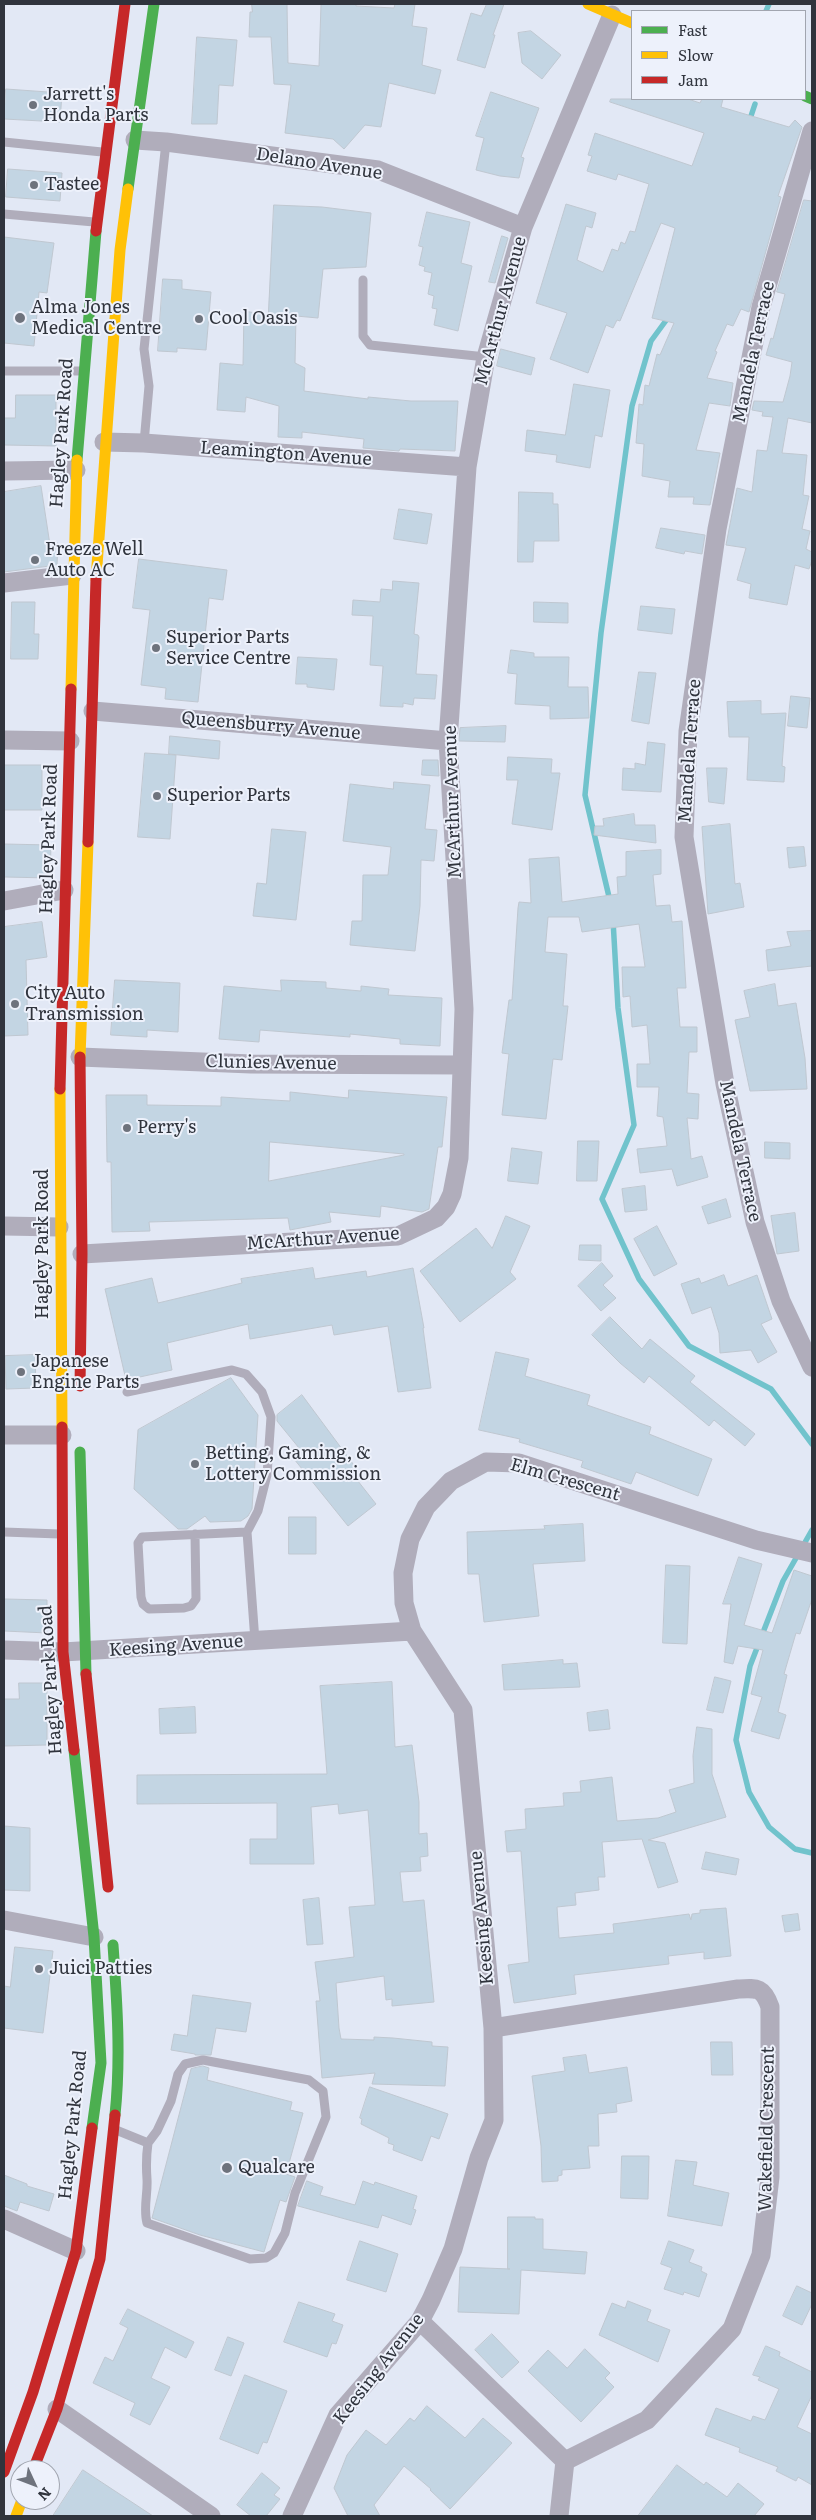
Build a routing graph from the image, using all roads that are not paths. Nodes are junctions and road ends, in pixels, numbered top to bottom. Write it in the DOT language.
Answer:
graph roads {
  1 [pos="125,4"];
  2 [pos="154,4"];
  3 [pos="588,4"];
  4 [pos="612,15"];
  5 [pos="631,24"];
  6 [pos="812,131"];
  7 [pos="135,140"];
  8 [pos="4,142"];
  9 [pos="166,142"];
  10 [pos="105,152"];
  11 [pos="4,214"];
  12 [pos="97,222"];
  13 [pos="523,227"];
  14 [pos="363,280"];
  15 [pos="486,357"];
  16 [pos="4,371"];
  17 [pos="83,371"];
  18 [pos="104,442"];
  19 [pos="144,443"];
  20 [pos="467,467"];
  21 [pos="76,470"];
  22 [pos="4,471"];
  23 [pos="72,575"];
  24 [pos="4,583"];
  25 [pos="93,711"];
  26 [pos="4,740"];
  27 [pos="70,741"];
  28 [pos="448,741"];
  29 [pos="64,890"];
  30 [pos="4,901"];
  31 [pos="80,1058"];
  32 [pos="462,1065"];
  33 [pos="4,1226"];
  34 [pos="59,1227"];
  35 [pos="82,1254"];
  36 [pos="812,1367"];
  37 [pos="127,1392"];
  38 [pos="80,1396"];
  39 [pos="4,1434"];
  40 [pos="62,1435"];
  41 [pos="80,1444"];
  42 [pos="4,1532"];
  43 [pos="247,1532"];
  44 [pos="62,1534"];
  45 [pos="195,1534"];
  46 [pos="812,1553"];
  47 [pos="412,1631"];
  48 [pos="255,1641"];
  49 [pos="4,1650"];
  50 [pos="84,1651"];
  51 [pos="63,1652"];
  52 [pos="109,1901"];
  53 [pos="4,1920"];
  54 [pos="112,1930"];
  55 [pos="94,1937"];
  56 [pos="492,2028"];
  57 [pos="115,2130"];
  58 [pos="148,2143"];
  59 [pos="4,2219"];
  60 [pos="76,2251"];
  61 [pos="420,2321"];
  62 [pos="57,2409"];
  63 [pos="37,2460"];
  64 [pos="565,2460"];
  65 [pos="4,2472"];
  66 [pos="211,2516"];
  67 [pos="292,2516"];
  68 [pos="560,2516"];
  1 -- 10 [label="main road, Hagley Park Road"];
  2 -- 7 [label="main road"];
  3 -- 4 [label="main road"];
  4 -- 5 [label="main road"];
  4 -- 13 [label="street, McArthur Avenue"];
  6 -- 36 [label="street, Mandela Terrace"];
  7 -- 9 [label="street, Delano Avenue"];
  7 -- 18 [label="main road"];
  8 -- 10 [label="lane"];
  9 -- 13 [label="street, Delano Avenue"];
  9 -- 19 [label="lane"];
  10 -- 12 [label="main road, Hagley Park Road"];
  11 -- 12 [label="lane"];
  12 -- 17 [label="main road, Hagley Park Road"];
  13 -- 15 [label="street, McArthur Avenue"];
  14 -- 15 [label="lane"];
  15 -- 20 [label="street, McArthur Avenue"];
  16 -- 17 [label="lane"];
  17 -- 21 [label="main road, Hagley Park Road"];
  18 -- 19 [label="street, Leamington Avenue"];
  18 -- 25 [label="main road"];
  19 -- 20 [label="street, Leamington Avenue"];
  20 -- 28 [label="street, McArthur Avenue"];
  21 -- 22 [label="street"];
  21 -- 23 [label="main road, Hagley Park Road"];
  23 -- 24 [label="street"];
  23 -- 27 [label="main road, Hagley Park Road"];
  25 -- 28 [label="street, Queensburry Avenue"];
  25 -- 31 [label="main road"];
  26 -- 27 [label="street"];
  27 -- 29 [label="main road, Hagley Park Road"];
  28 -- 32 [label="street, McArthur Avenue"];
  29 -- 30 [label="street"];
  29 -- 34 [label="main road, Hagley Park Road"];
  31 -- 32 [label="street, Clunies Avenue"];
  31 -- 35 [label="main road"];
  32 -- 35 [label="street, McArthur Avenue"];
  33 -- 34 [label="street"];
  34 -- 40 [label="main road, Hagley Park Road"];
  35 -- 38 [label="main road"];
  37 -- 43 [label="lane"];
  39 -- 40 [label="street"];
  40 -- 44 [label="main road, Hagley Park Road"];
  41 -- 50 [label="main road, Hagley Park Road"];
  42 -- 44 [label="lane"];
  43 -- 45 [label="lane"];
  43 -- 48 [label="lane"];
  44 -- 51 [label="main road, Hagley Park Road"];
  45 -- 45 [label="lane"];
  46 -- 47 [label="street, Elm Crescent"];
  47 -- 48 [label="street, Keesing Avenue"];
  47 -- 56 [label="street, Keesing Avenue"];
  48 -- 50 [label="street, Keesing Avenue"];
  49 -- 51 [label="street, Keesing Avenue"];
  50 -- 51 [label="street, Keesing Avenue"];
  50 -- 52 [label="main road, Hagley Park Road"];
  51 -- 55 [label="main road, Hagley Park Road"];
  53 -- 55 [label="street"];
  54 -- 57 [label="main road"];
  55 -- 60 [label="main road, Hagley Park Road"];
  56 -- 61 [label="street, Keesing Avenue"];
  56 -- 64 [label="street, Wakefield Crescent"];
  57 -- 58 [label="lane"];
  57 -- 62 [label="main road"];
  58 -- 58 [label="lane"];
  59 -- 60 [label="street"];
  60 -- 65 [label="main road, Hagley Park Road"];
  61 -- 64 [label="street"];
  61 -- 67 [label="street, Keesing Avenue"];
  62 -- 63 [label="main road"];
  62 -- 66 [label="street"];
  64 -- 68 [label="street"];
}
